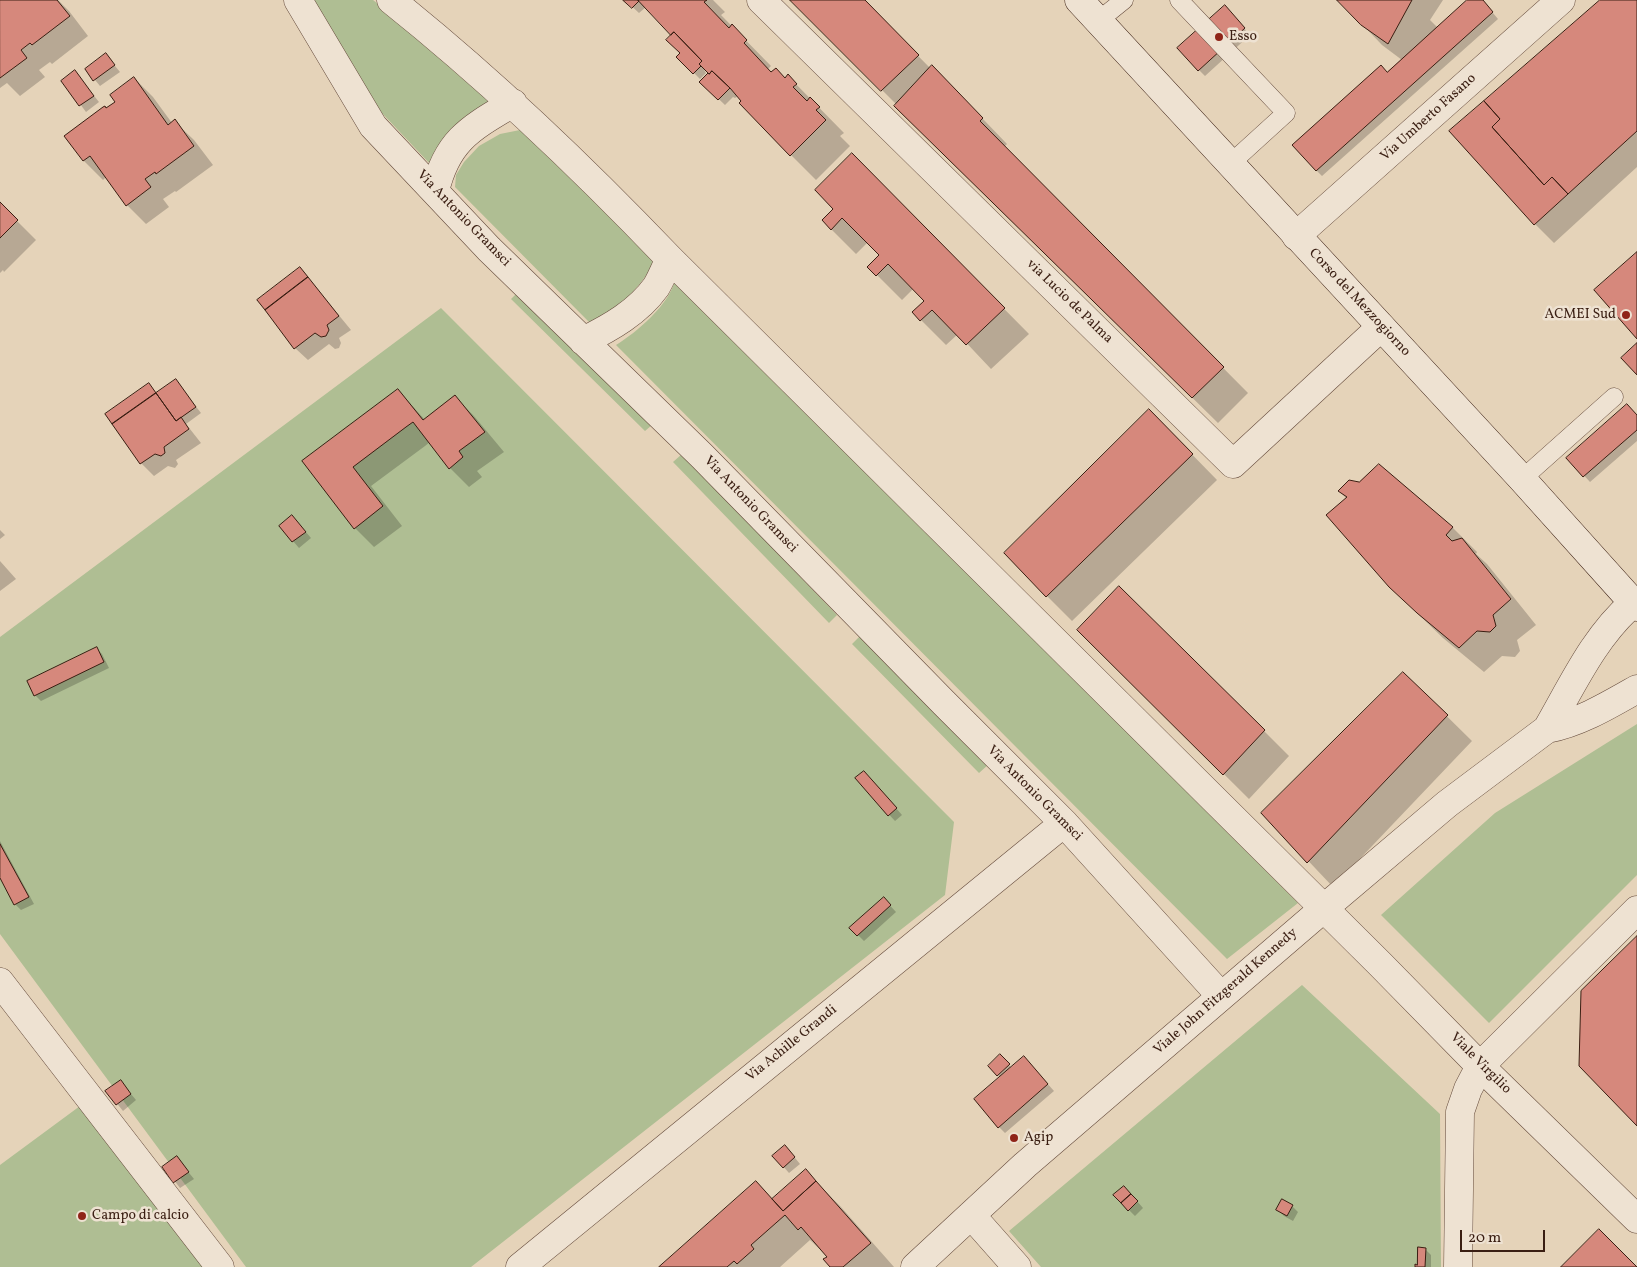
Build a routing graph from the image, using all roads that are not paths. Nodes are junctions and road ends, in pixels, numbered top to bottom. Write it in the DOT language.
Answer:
graph roads {
  1 [pos="298,0"];
  2 [pos="391,0"];
  3 [pos="761,0"];
  4 [pos="1079,0"];
  5 [pos="1124,0"];
  6 [pos="1180,0"];
  7 [pos="1561,0"];
  8 [pos="1098,21"];
  9 [pos="514,104"];
  10 [pos="1230,164"];
  11 [pos="434,190"];
  12 [pos="1296,236"];
  13 [pos="670,259"];
  14 [pos="1381,327"];
  15 [pos="583,341"];
  16 [pos="1614,397"];
  17 [pos="1522,479"];
  18 [pos="1635,605"];
  19 [pos="1637,689"];
  20 [pos="1547,729"];
  21 [pos="1064,822"];
  22 [pos="1323,909"];
  23 [pos="1637,910"];
  24 [pos="0,982"];
  25 [pos="1221,996"];
  26 [pos="1480,1066"];
  27 [pos="971,1215"];
  28 [pos="1637,1219"];
  29 [pos="220,1267"];
  30 [pos="520,1267"];
  31 [pos="915,1267"];
  32 [pos="1018,1267"];
  33 [pos="1458,1267"];
  1 -- 11 [label="street, Via Antonio Gramsci"];
  2 -- 9 [label="street"];
  3 -- 14 [label="street, via Lucio de Palma"];
  4 -- 8 [label="street, Corso del Mezzogiorno"];
  5 -- 8 [label="lane"];
  6 -- 10 [label="lane"];
  7 -- 12 [label="street, Via Umberto Fasano"];
  8 -- 10 [label="street, Corso del Mezzogiorno"];
  9 -- 11 [label="street"];
  9 -- 13 [label="street"];
  10 -- 12 [label="street, Corso del Mezzogiorno"];
  11 -- 15 [label="street, Via Antonio Gramsci"];
  12 -- 14 [label="street, Corso del Mezzogiorno"];
  13 -- 15 [label="street"];
  13 -- 22 [label="street"];
  14 -- 17 [label="street, Corso del Mezzogiorno"];
  15 -- 21 [label="street, Via Antonio Gramsci"];
  16 -- 17 [label="lane"];
  17 -- 18 [label="street, Corso del Mezzogiorno"];
  18 -- 20 [label="street"];
  19 -- 20 [label="street"];
  20 -- 22 [label="street, Viale John Fitzgerald Kennedy"];
  21 -- 25 [label="street, Via Antonio Gramsci"];
  21 -- 30 [label="street, Via Achille Grandi"];
  22 -- 25 [label="street, Viale John Fitzgerald Kennedy"];
  22 -- 26 [label="street, Viale Virgilio"];
  23 -- 26 [label="street"];
  24 -- 29 [label="street"];
  25 -- 27 [label="street, Viale John Fitzgerald Kennedy"];
  26 -- 28 [label="street, Viale Virgilio"];
  26 -- 33 [label="street"];
  27 -- 31 [label="street, Viale John Fitzgerald Kennedy"];
  27 -- 32 [label="street"];
}
